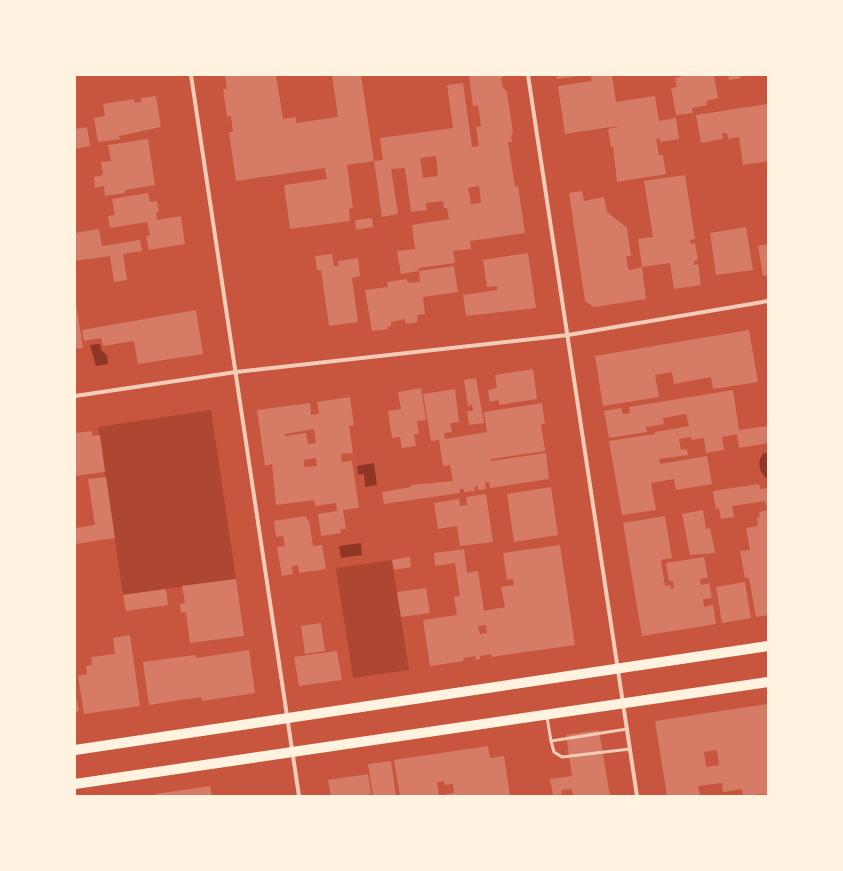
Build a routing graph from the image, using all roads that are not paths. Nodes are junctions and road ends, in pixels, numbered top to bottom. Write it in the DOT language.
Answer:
graph roads {
  1 [pos="191,75"];
  2 [pos="528,75"];
  3 [pos="768,301"];
  4 [pos="568,335"];
  5 [pos="236,372"];
  6 [pos="75,396"];
  7 [pos="768,646"];
  8 [pos="619,668"];
  9 [pos="768,682"];
  10 [pos="624,704"];
  11 [pos="547,715"];
  12 [pos="287,718"];
  13 [pos="627,729"];
  14 [pos="551,741"];
  15 [pos="630,749"];
  16 [pos="75,750"];
  17 [pos="293,752"];
  18 [pos="75,784"];
  19 [pos="299,796"];
  20 [pos="637,796"];
  1 -- 5 [label="street"];
  2 -- 4 [label="street"];
  3 -- 4 [label="street"];
  4 -- 5 [label="street"];
  4 -- 8 [label="street"];
  5 -- 6 [label="street"];
  5 -- 12 [label="street"];
  7 -- 8 [label="main road"];
  8 -- 10 [label="street"];
  8 -- 12 [label="main road"];
  9 -- 10 [label="main road"];
  10 -- 11 [label="main road"];
  10 -- 13 [label="street"];
  11 -- 14 [label="lane"];
  11 -- 17 [label="main road"];
  12 -- 16 [label="main road"];
  12 -- 17 [label="street"];
  13 -- 14 [label="lane"];
  13 -- 15 [label="street"];
  14 -- 15 [label="lane"];
  15 -- 20 [label="street"];
  17 -- 18 [label="main road"];
  17 -- 19 [label="street"];
}
